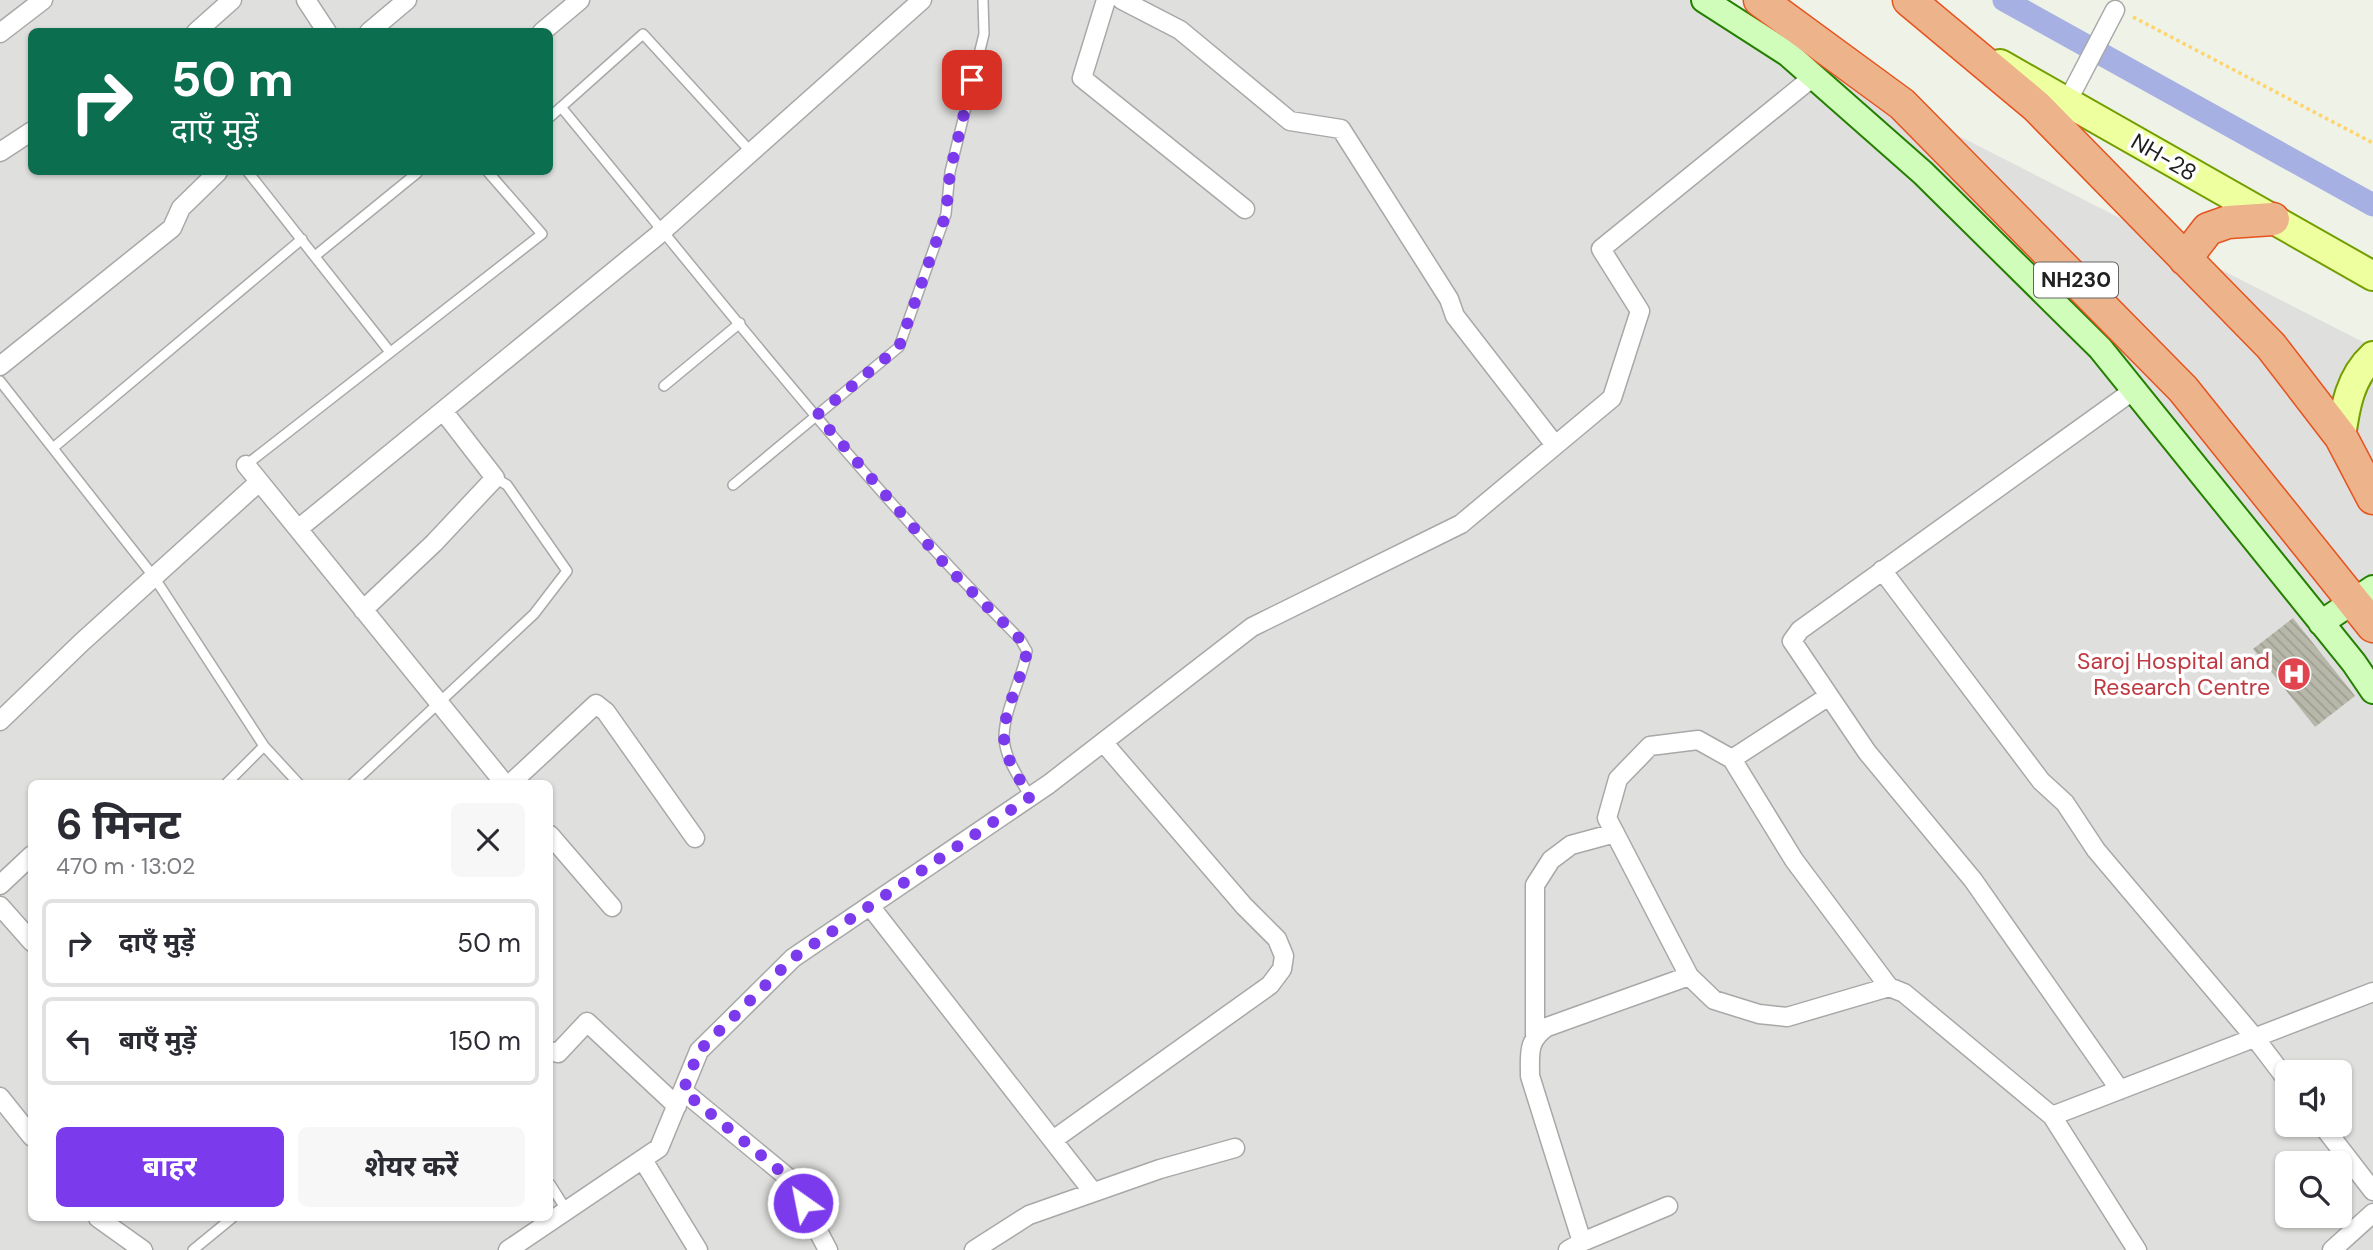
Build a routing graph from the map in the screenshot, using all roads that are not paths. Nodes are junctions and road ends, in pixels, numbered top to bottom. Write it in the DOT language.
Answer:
graph roads {
  1 [pos="43,0"];
  2 [pos="232,0"];
  3 [pos="306,0"];
  4 [pos="407,0"];
  5 [pos="580,0"];
  6 [pos="922,0"];
  7 [pos="983,0"];
  8 [pos="1107,0"];
  9 [pos="1122,0"];
  10 [pos="1704,0"];
  11 [pos="1760,0"];
  12 [pos="1909,0"];
  13 [pos="2117,6"];
  14 [pos="200,28"];
  15 [pos="324,28"];
  16 [pos="374,28"];
  17 [pos="547,28"];
  18 [pos="0,33"];
  19 [pos="1955,39"];
  20 [pos="1813,76"];
  21 [pos="2069,96"];
  22 [pos="561,107"];
  23 [pos="553,114"];
  24 [pos="28,134"];
  25 [pos="0,152"];
  26 [pos="751,152"];
  27 [pos="215,175"];
  28 [pos="250,175"];
  29 [pos="415,175"];
  30 [pos="491,175"];
  31 [pos="1245,209"];
  32 [pos="2273,219"];
  33 [pos="663,230"];
  34 [pos="302,239"];
  35 [pos="315,256"];
  36 [pos="2185,258"];
  37 [pos="2373,276"];
  38 [pos="740,323"];
  39 [pos="390,352"];
  40 [pos="2373,356"];
  41 [pos="0,366"];
  42 [pos="0,381"];
  43 [pos="664,386"];
  44 [pos="2134,390"];
  45 [pos="444,411"];
  46 [pos="817,415"];
  47 [pos="2341,437"];
  48 [pos="1555,445"];
  49 [pos="53,448"];
  50 [pos="246,465"];
  51 [pos="495,478"];
  52 [pos="259,482"];
  53 [pos="733,485"];
  54 [pos="2373,498"];
  55 [pos="298,529"];
  56 [pos="1882,570"];
  57 [pos="153,577"];
  58 [pos="2363,594"];
  59 [pos="363,610"];
  60 [pos="2321,623"];
  61 [pos="2373,626"];
  62 [pos="2373,691"];
  63 [pos="1829,696"];
  64 [pos="439,702"];
  65 [pos="0,721"];
  66 [pos="1103,742"];
  67 [pos="264,746"];
  68 [pos="1732,759"];
  69 [pos="230,780"];
  70 [pos="295,780"];
  71 [pos="356,780"];
  72 [pos="502,780"];
  73 [pos="514,780"];
  74 [pos="1030,797"];
  75 [pos="1615,833"];
  76 [pos="553,838"];
  77 [pos="695,838"];
  78 [pos="28,859"];
  79 [pos="0,885"];
  80 [pos="0,906"];
  81 [pos="612,906"];
  82 [pos="870,906"];
  83 [pos="28,938"];
  84 [pos="1689,976"];
  85 [pos="1889,987"];
  86 [pos="2373,992"];
  87 [pos="1535,1035"];
  88 [pos="2255,1038"];
  89 [pos="553,1052"];
  90 [pos="2275,1064"];
  91 [pos="2120,1090"];
  92 [pos="0,1097"];
  93 [pos="680,1098"];
  94 [pos="2052,1116"];
  95 [pos="28,1132"];
  96 [pos="2331,1137"];
  97 [pos="1053,1140"];
  98 [pos="1235,1148"];
  99 [pos="643,1160"];
  100 [pos="553,1189"];
  101 [pos="2373,1191"];
  102 [pos="1093,1192"];
  103 [pos="1668,1206"];
  104 [pos="566,1211"];
  105 [pos="2373,1213"];
  106 [pos="553,1220"];
  107 [pos="102,1221"];
  108 [pos="228,1221"];
  109 [pos="551,1221"];
  110 [pos="1575,1246"];
  111 [pos="142,1250"];
  112 [pos="193,1250"];
  113 [pos="508,1250"];
  114 [pos="698,1250"];
  115 [pos="828,1250"];
  116 [pos="974,1250"];
  117 [pos="2137,1250"];
  118 [pos="2332,1250"];
  1 -- 18 [label="street"];
  2 -- 14 [label="street"];
  3 -- 15 [label="street"];
  4 -- 16 [label="street"];
  5 -- 17 [label="street"];
  6 -- 26 [label="street"];
  7 -- 46 [label="lane"];
  8 -- 31 [label="street"];
  9 -- 48 [label="street"];
  10 -- 20 [label="street"];
  11 -- 58 [label="highway, NH230"];
  12 -- 19 [label="highway"];
  13 -- 21 [label="street"];
  19 -- 21 [label="main road, NH-28"];
  19 -- 36 [label="highway"];
  20 -- 44 [label="street"];
  20 -- 48 [label="street"];
  21 -- 32 [label="main road, NH-28"];
  22 -- 23 [label="lane"];
  22 -- 26 [label="lane"];
  22 -- 33 [label="lane"];
  24 -- 25 [label="street"];
  26 -- 33 [label="street"];
  27 -- 41 [label="street"];
  28 -- 34 [label="lane"];
  29 -- 35 [label="lane"];
  30 -- 39 [label="lane"];
  32 -- 36 [label="highway"];
  32 -- 37 [label="main road, NH-28"];
  33 -- 38 [label="lane"];
  33 -- 45 [label="street"];
  34 -- 35 [label="lane"];
  34 -- 49 [label="lane"];
  35 -- 39 [label="lane"];
  36 -- 47 [label="highway"];
  38 -- 43 [label="lane"];
  38 -- 46 [label="lane"];
  39 -- 50 [label="lane"];
  40 -- 47 [label="main road"];
  42 -- 49 [label="lane"];
  44 -- 56 [label="street"];
  44 -- 60 [label="street"];
  45 -- 51 [label="street"];
  45 -- 55 [label="street"];
  46 -- 53 [label="lane"];
  46 -- 74 [label="lane"];
  47 -- 54 [label="highway"];
  48 -- 66 [label="street"];
  49 -- 57 [label="lane"];
  50 -- 52 [label="street"];
  51 -- 59 [label="street"];
  51 -- 64 [label="lane"];
  52 -- 55 [label="street"];
  52 -- 57 [label="street"];
  55 -- 59 [label="street"];
  56 -- 63 [label="street"];
  56 -- 88 [label="street"];
  57 -- 65 [label="street"];
  57 -- 67 [label="lane"];
  58 -- 60 [label="street"];
  58 -- 61 [label="highway, NH230"];
  59 -- 64 [label="street"];
  60 -- 62 [label="street"];
  63 -- 68 [label="street"];
  63 -- 91 [label="street"];
  64 -- 71 [label="lane"];
  64 -- 72 [label="street"];
  66 -- 74 [label="street"];
  66 -- 97 [label="street"];
  67 -- 69 [label="lane"];
  67 -- 70 [label="lane"];
  68 -- 75 [label="street"];
  68 -- 85 [label="street"];
  73 -- 77 [label="street"];
  74 -- 82 [label="street"];
  75 -- 84 [label="street"];
  75 -- 87 [label="street"];
  76 -- 81 [label="street"];
  78 -- 79 [label="street"];
  80 -- 83 [label="street"];
  82 -- 93 [label="street"];
  82 -- 97 [label="street"];
  84 -- 85 [label="street"];
  84 -- 87 [label="street"];
  85 -- 94 [label="street"];
  86 -- 88 [label="street"];
  87 -- 110 [label="street"];
  88 -- 90 [label="street"];
  88 -- 91 [label="street"];
  89 -- 93 [label="street"];
  91 -- 94 [label="street"];
  92 -- 95 [label="street"];
  93 -- 99 [label="street"];
  93 -- 115 [label="street"];
  94 -- 117 [label="street"];
  96 -- 101 [label="street"];
  97 -- 102 [label="street"];
  98 -- 102 [label="street"];
  99 -- 104 [label="street"];
  99 -- 114 [label="street"];
  100 -- 104 [label="lane"];
  102 -- 116 [label="street"];
  103 -- 110 [label="street"];
  104 -- 106 [label="street"];
  105 -- 118 [label="street"];
  107 -- 111 [label="street"];
  108 -- 112 [label="lane"];
  109 -- 113 [label="street"];
}
